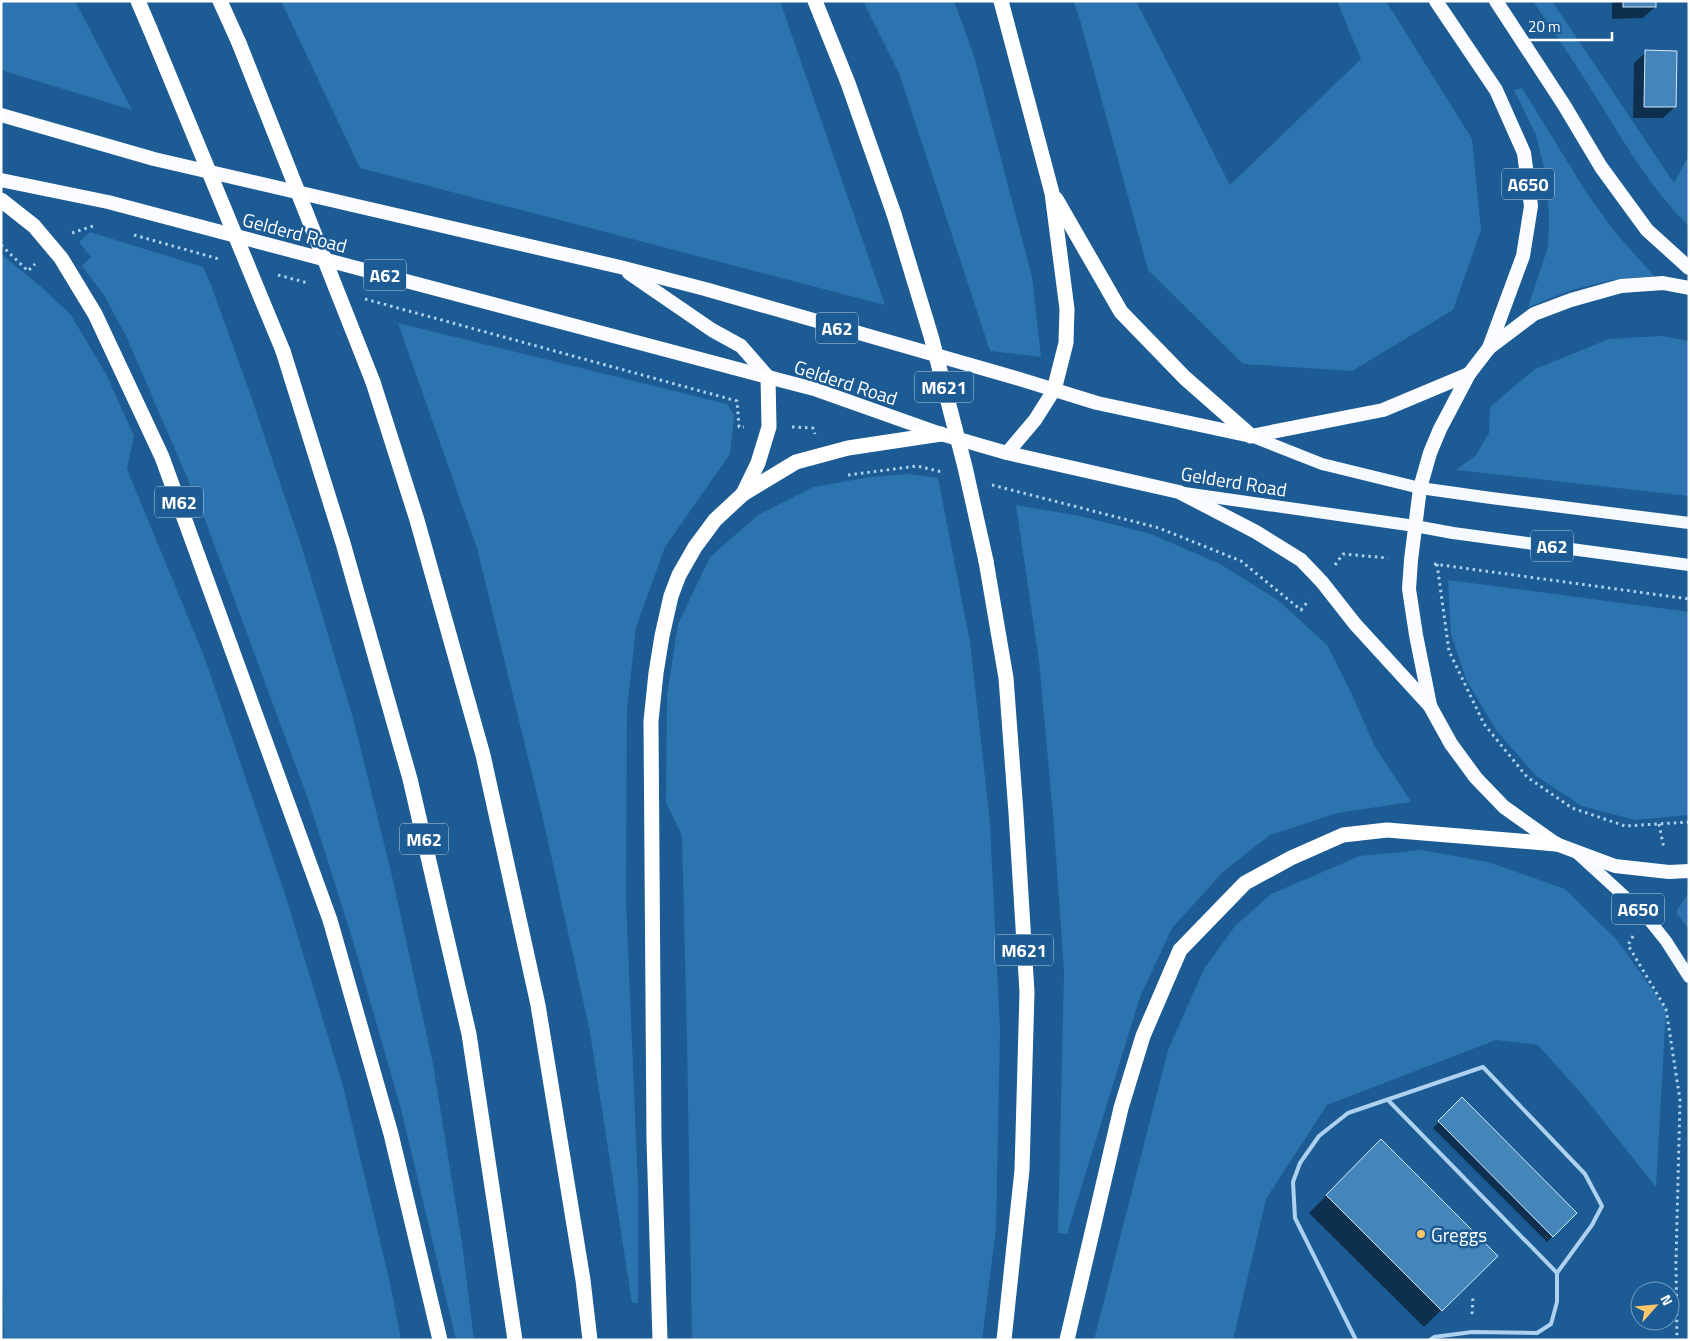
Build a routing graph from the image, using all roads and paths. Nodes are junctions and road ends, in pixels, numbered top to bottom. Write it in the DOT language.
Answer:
graph roads {
  1 [pos="138,1"];
  2 [pos="220,1"];
  3 [pos="815,1"];
  4 [pos="1001,1"];
  5 [pos="1436,1"];
  6 [pos="1496,1"];
  7 [pos="1,115"];
  8 [pos="1,180"];
  9 [pos="1052,193"];
  10 [pos="1,200"];
  11 [pos="1,245"];
  12 [pos="51,246"];
  13 [pos="620,267"];
  14 [pos="1689,268"];
  15 [pos="1689,288"];
  16 [pos="1489,348"];
  17 [pos="1469,374"];
  18 [pos="768,376"];
  19 [pos="1054,390"];
  20 [pos="941,434"];
  21 [pos="1251,436"];
  22 [pos="1007,453"];
  23 [pos="1420,488"];
  24 [pos="1179,492"];
  25 [pos="744,494"];
  26 [pos="1689,523"];
  27 [pos="1415,526"];
  28 [pos="1437,564"];
  29 [pos="1689,565"];
  30 [pos="1430,706"];
  31 [pos="1689,822"];
  32 [pos="1659,824"];
  33 [pos="1556,844"];
  34 [pos="1576,852"];
  35 [pos="1689,871"];
  36 [pos="1669,872"];
  37 [pos="1646,916"];
  38 [pos="1689,977"];
  39 [pos="1388,1100"];
  40 [pos="1557,1273"];
  41 [pos="440,1340"];
  42 [pos="515,1340"];
  43 [pos="590,1340"];
  44 [pos="660,1340"];
  45 [pos="1004,1340"];
  46 [pos="1067,1340"];
  47 [pos="1356,1340"];
  48 [pos="1430,1340"];
  49 [pos="1676,1340"];
  1 -- 42 [label="highway, M62, bridge"];
  2 -- 43 [label="highway, bridge"];
  3 -- 45 [label="highway, M621, bridge"];
  4 -- 9 [label="highway"];
  5 -- 16 [label="highway, A650"];
  6 -- 14 [label="highway"];
  7 -- 13 [label="highway, Gelderd Road / A62"];
  8 -- 18 [label="highway, Gelderd Road / A62"];
  9 -- 19 [label="highway"];
  9 -- 21 [label="highway"];
  10 -- 12 [label="highway, M62"];
  11 -- 12 [label="path"];
  12 -- 41 [label="highway, M62"];
  13 -- 18 [label="highway"];
  13 -- 19 [label="highway, Gelderd Road / A62"];
  15 -- 16 [label="highway"];
  16 -- 17 [label="highway"];
  17 -- 21 [label="highway, Gelderd Road"];
  17 -- 23 [label="highway"];
  18 -- 20 [label="highway, Gelderd Road / A62"];
  18 -- 25 [label="highway"];
  19 -- 21 [label="highway, Gelderd Road / A62"];
  19 -- 22 [label="highway"];
  20 -- 22 [label="highway, Gelderd Road / A62"];
  20 -- 25 [label="highway"];
  21 -- 23 [label="main road, Gelderd Road / A62"];
  22 -- 24 [label="highway, Gelderd Road / A62"];
  23 -- 26 [label="main road, Gelderd Road / A62"];
  23 -- 27 [label="highway"];
  24 -- 27 [label="main road, Gelderd Road / A62"];
  24 -- 30 [label="highway"];
  25 -- 44 [label="highway"];
  27 -- 29 [label="main road, Gelderd Road / A62"];
  27 -- 30 [label="highway"];
  28 -- 32 [label="path"];
  30 -- 33 [label="highway"];
  31 -- 32 [label="path"];
  32 -- 36 [label="path"];
  33 -- 34 [label="highway"];
  33 -- 46 [label="highway"];
  34 -- 36 [label="highway"];
  34 -- 37 [label="main road, A650"];
  35 -- 36 [label="highway"];
  37 -- 38 [label="main road, A650"];
  37 -- 49 [label="path"];
  39 -- 40 [label="lane"];
  39 -- 40 [label="lane"];
  39 -- 47 [label="lane"];
  40 -- 48 [label="lane"];
}
